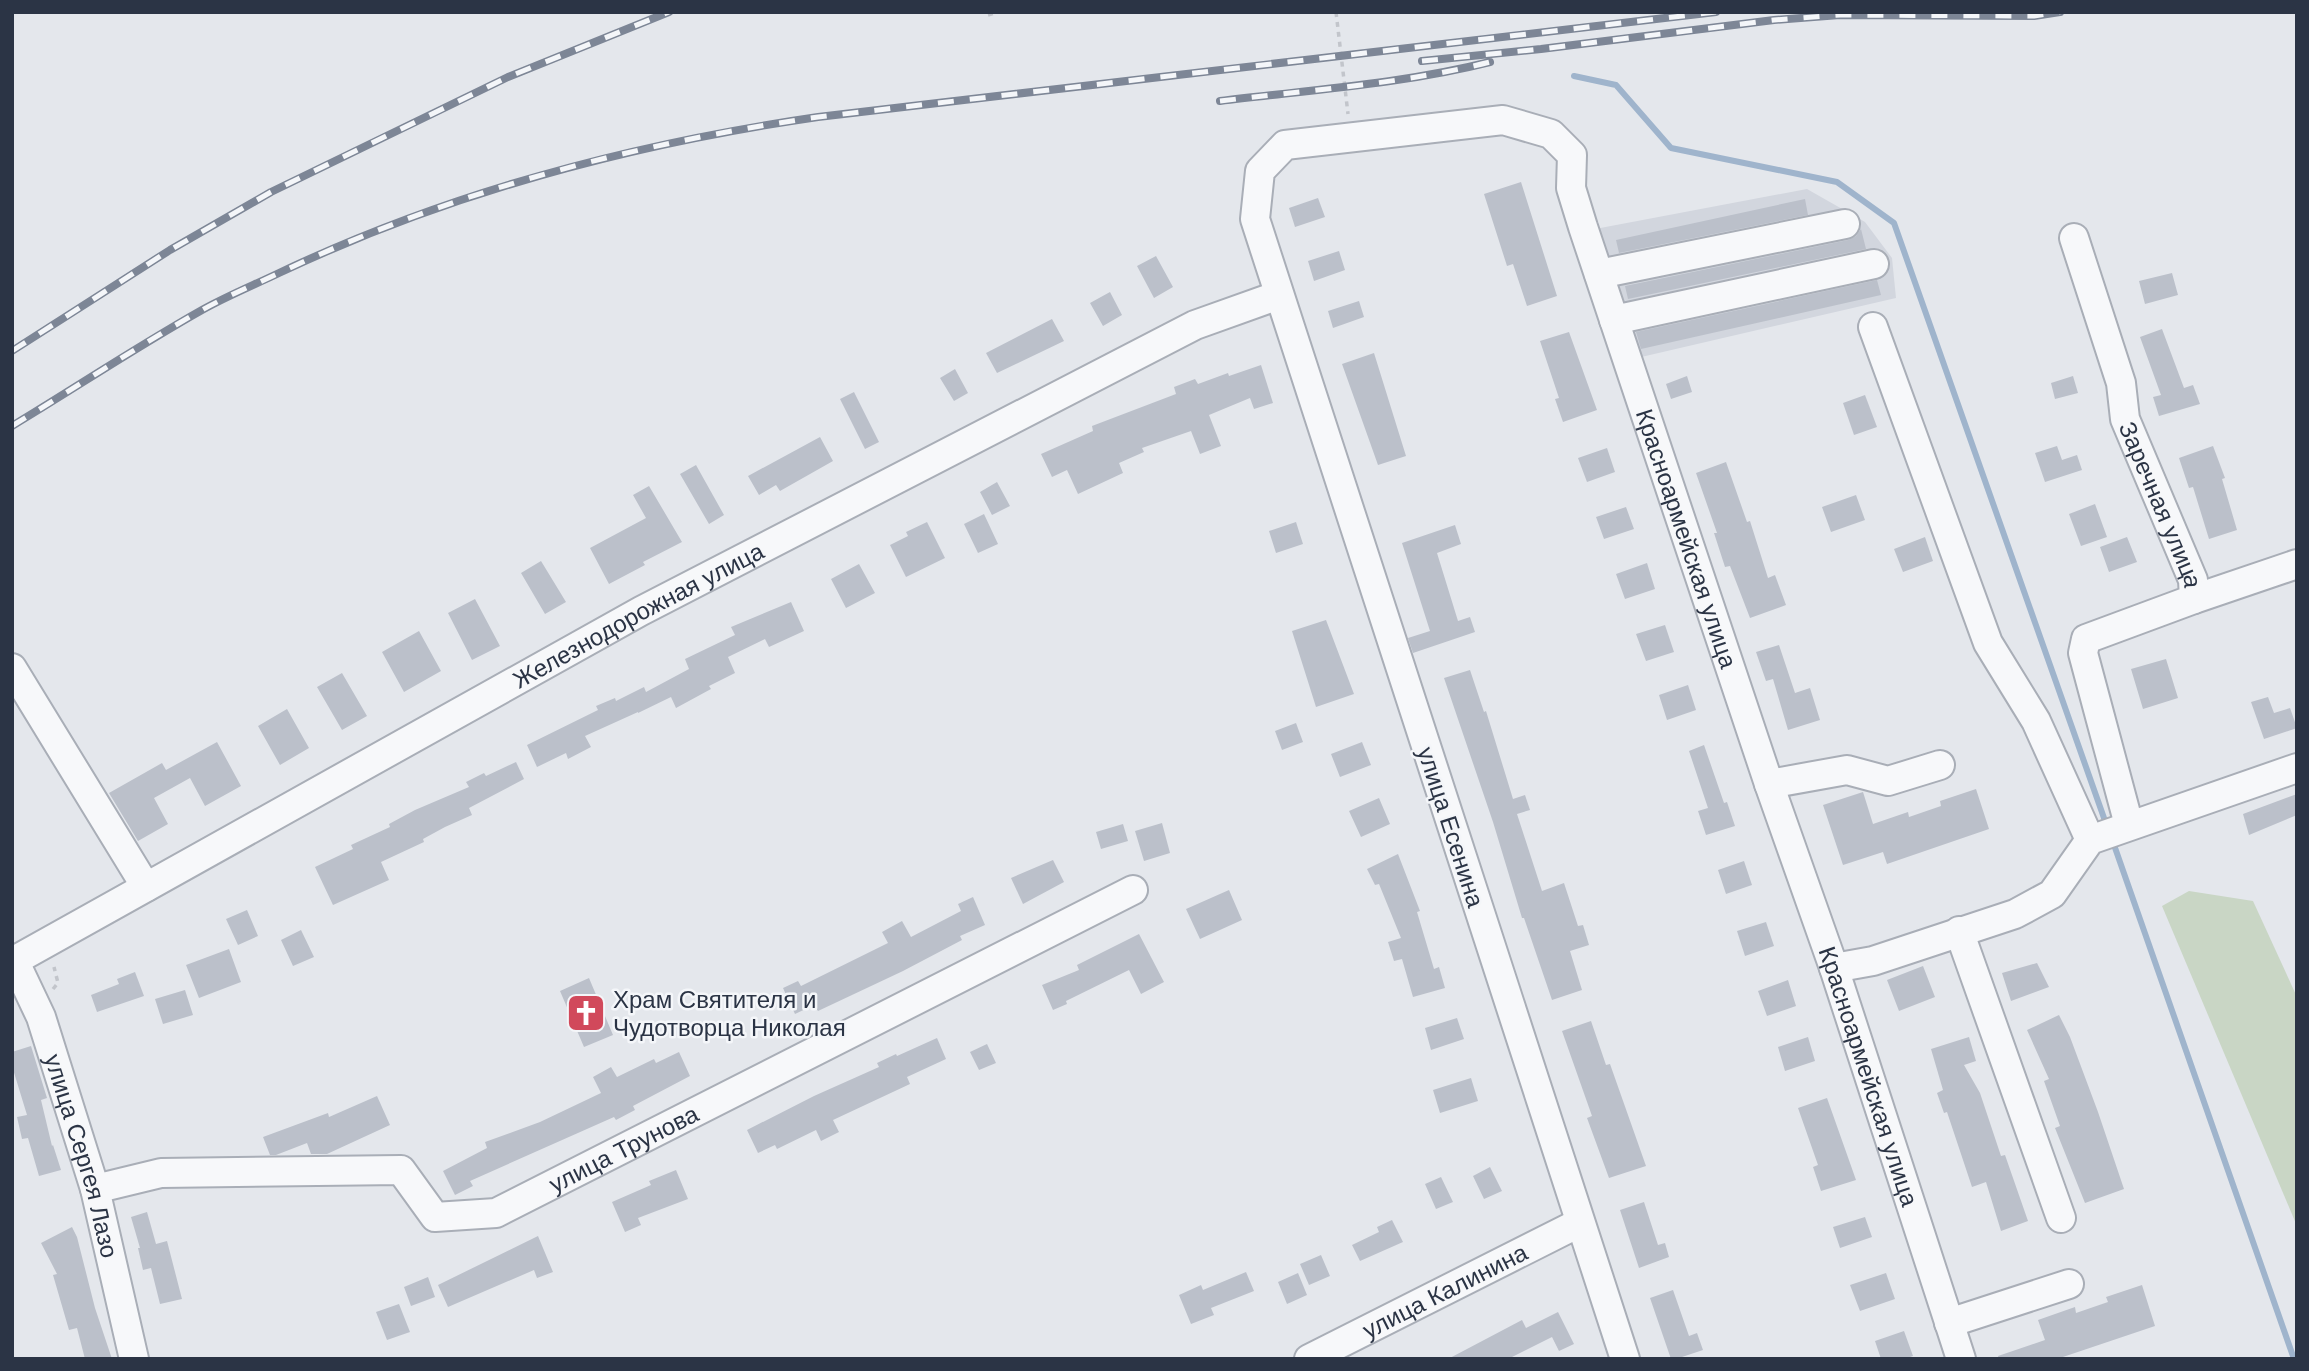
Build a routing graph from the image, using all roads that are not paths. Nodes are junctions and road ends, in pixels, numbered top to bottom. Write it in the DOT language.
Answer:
graph roads {
  1 [pos="1845,224"];
  2 [pos="2074,238"];
  3 [pos="1874,264"];
  4 [pos="1599,274"];
  5 [pos="1279,295"];
  6 [pos="1614,320"];
  7 [pos="1873,327"];
  8 [pos="2297,564"];
  9 [pos="2194,599"];
  10 [pos="12,668"];
  11 [pos="1940,765"];
  12 [pos="2297,768"];
  13 [pos="1769,784"];
  14 [pos="2129,825"];
  15 [pos="2090,840"];
  16 [pos="146,887"];
  17 [pos="1133,890"];
  18 [pos="1959,931"];
  19 [pos="13,961"];
  20 [pos="1834,968"];
  21 [pos="95,1189"];
  22 [pos="2061,1218"];
  23 [pos="1579,1223"];
  24 [pos="2069,1284"];
  25 [pos="1949,1323"];
  26 [pos="134,1359"];
  27 [pos="1310,1359"];
  28 [pos="1625,1359"];
  29 [pos="1961,1359"];
  1 -- 4 [label="street"];
  2 -- 9 [label="street, Заречная улица"];
  3 -- 6 [label="street"];
  4 -- 5 [label="street, Красноармейская улица"];
  4 -- 6 [label="street, Красноармейская улица"];
  5 -- 16 [label="street, Железнодорожная улица"];
  5 -- 23 [label="street, улица Есенина"];
  6 -- 13 [label="street, Красноармейская улица"];
  7 -- 15 [label="street"];
  8 -- 9 [label="street"];
  9 -- 14 [label="street, Заречная улица"];
  10 -- 16 [label="street"];
  11 -- 13 [label="street"];
  12 -- 14 [label="street"];
  13 -- 20 [label="street, Красноармейская улица"];
  14 -- 15 [label="street"];
  15 -- 18 [label="street"];
  16 -- 19 [label="street, Железнодорожная улица"];
  17 -- 21 [label="street, улица Трунова"];
  18 -- 20 [label="street"];
  18 -- 22 [label="street"];
  19 -- 21 [label="street, улица Сергея Лазо"];
  20 -- 25 [label="street, Красноармейская улица"];
  21 -- 26 [label="street, улица Сергея Лазо"];
  23 -- 27 [label="street, улица Калинина"];
  23 -- 28 [label="street, улица Есенина"];
  24 -- 25 [label="street"];
  25 -- 29 [label="street, Красноармейская улица"];
}
